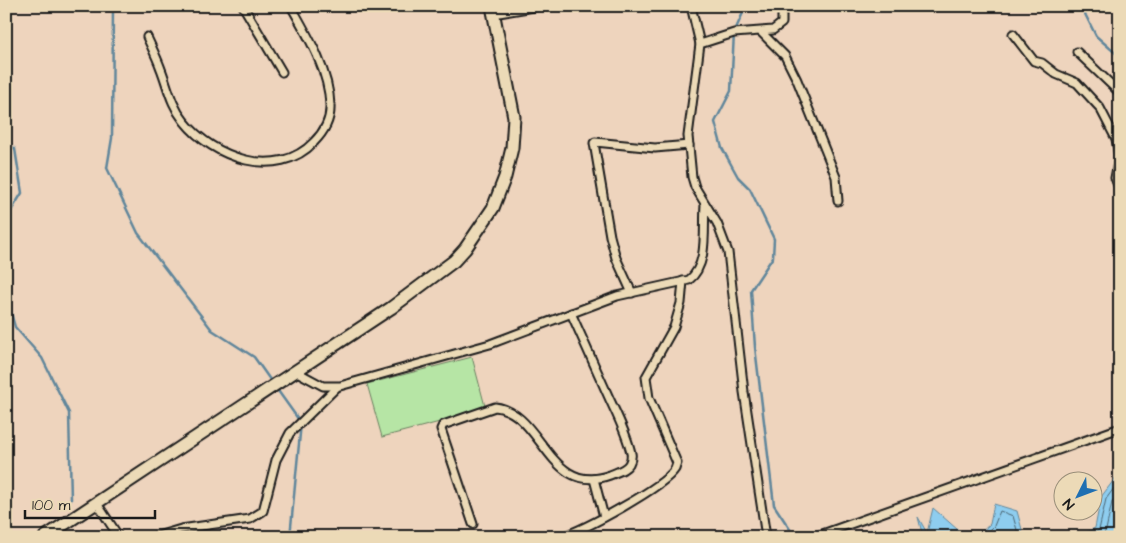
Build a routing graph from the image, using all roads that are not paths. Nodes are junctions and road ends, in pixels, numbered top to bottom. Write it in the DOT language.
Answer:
graph roads {
  1 [pos="243,6"];
  2 [pos="291,6"];
  3 [pos="540,6"];
  4 [pos="691,6"];
  5 [pos="782,6"];
  6 [pos="493,10"];
  7 [pos="761,32"];
  8 [pos="1013,34"];
  9 [pos="147,38"];
  10 [pos="700,44"];
  11 [pos="1077,52"];
  12 [pos="282,72"];
  13 [pos="1120,93"];
  14 [pos="689,145"];
  15 [pos="1119,156"];
  16 [pos="1120,190"];
  17 [pos="838,201"];
  18 [pos="705,205"];
  19 [pos="683,281"];
  20 [pos="632,293"];
  21 [pos="572,313"];
  22 [pos="297,372"];
  23 [pos="337,386"];
  24 [pos="1120,428"];
  25 [pos="594,479"];
  26 [pos="96,502"];
  27 [pos="604,517"];
  28 [pos="473,524"];
  29 [pos="45,537"];
  30 [pos="119,537"];
  31 [pos="154,537"];
  32 [pos="562,537"];
  33 [pos="766,537"];
  34 [pos="814,537"];
  1 -- 12 [label="street"];
  2 -- 9 [label="street"];
  3 -- 6 [label="street"];
  4 -- 10 [label="street"];
  5 -- 7 [label="street"];
  6 -- 22 [label="main road"];
  7 -- 10 [label="street"];
  7 -- 17 [label="street"];
  8 -- 15 [label="street"];
  10 -- 14 [label="street"];
  11 -- 13 [label="street"];
  14 -- 18 [label="street"];
  14 -- 20 [label="street"];
  15 -- 16 [label="street"];
  18 -- 19 [label="street"];
  18 -- 33 [label="street"];
  19 -- 20 [label="street"];
  19 -- 27 [label="street"];
  20 -- 21 [label="street"];
  21 -- 23 [label="street"];
  21 -- 25 [label="street"];
  22 -- 23 [label="street"];
  22 -- 26 [label="main road"];
  23 -- 31 [label="street"];
  24 -- 34 [label="street"];
  25 -- 27 [label="street"];
  25 -- 28 [label="street"];
  26 -- 29 [label="main road"];
  26 -- 30 [label="street"];
  27 -- 32 [label="street"];
}
